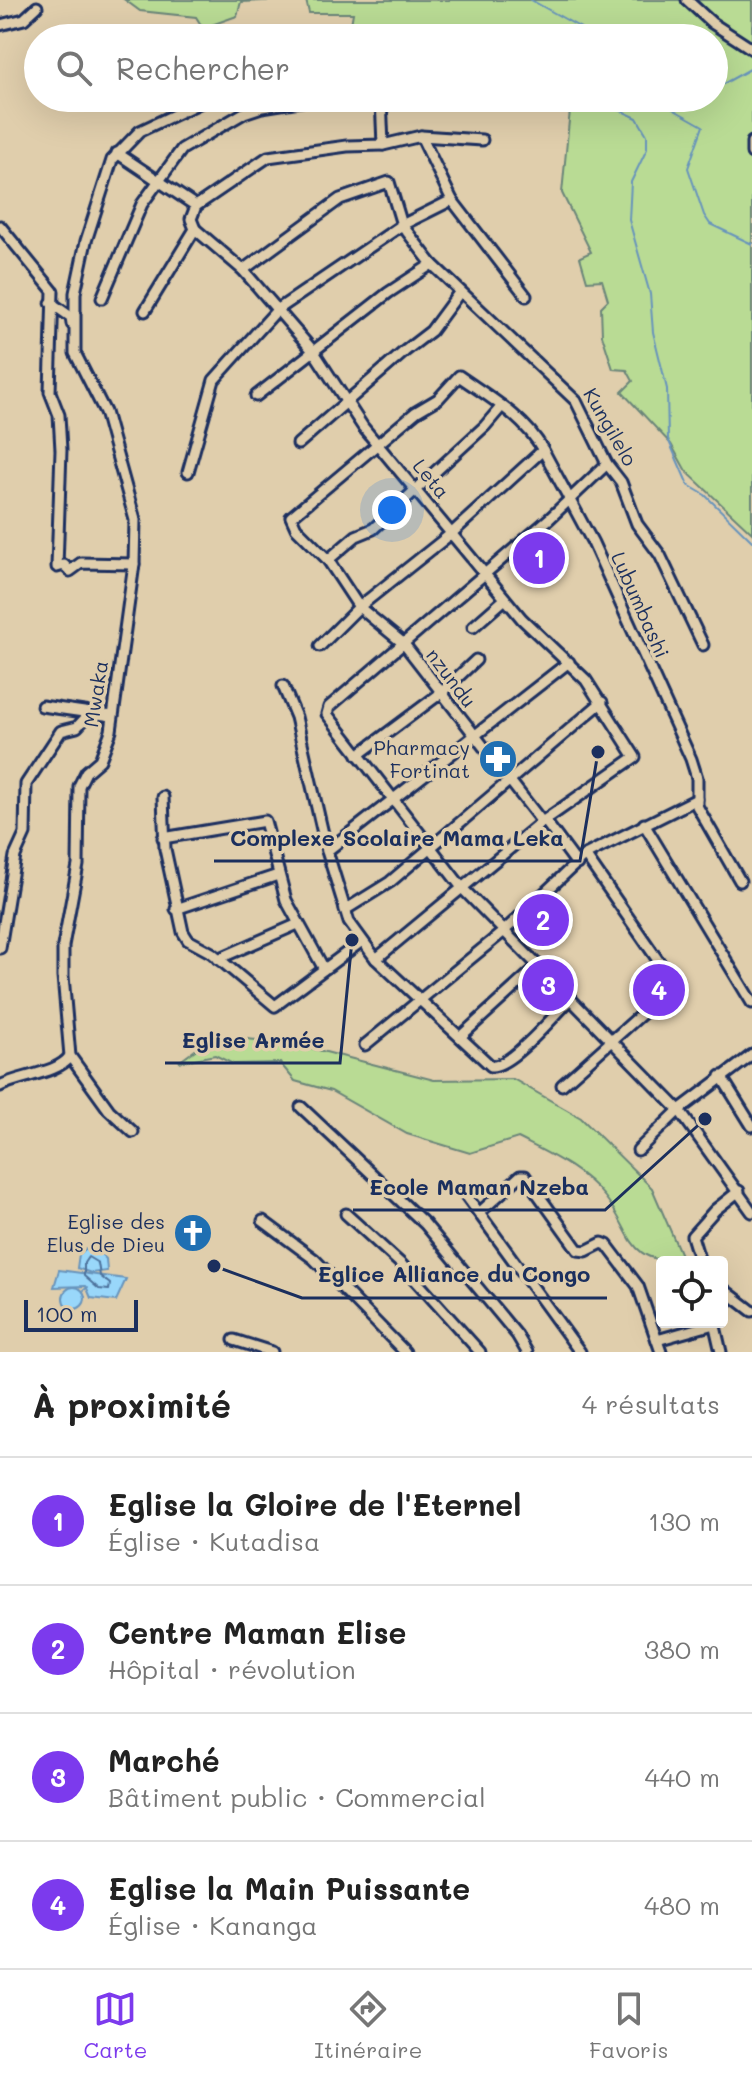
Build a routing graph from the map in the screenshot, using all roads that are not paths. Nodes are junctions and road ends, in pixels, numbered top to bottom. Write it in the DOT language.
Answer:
graph roads {
  1 [pos="687,0"];
  2 [pos="37,7"];
  3 [pos="714,24"];
  4 [pos="0,25"];
  5 [pos="728,33"];
  6 [pos="752,49"];
  7 [pos="180,112"];
  8 [pos="248,112"];
  9 [pos="382,112"];
  10 [pos="421,136"];
  11 [pos="482,140"];
  12 [pos="752,142"];
  13 [pos="383,145"];
  14 [pos="117,153"];
  15 [pos="752,153"];
  16 [pos="159,181"];
  17 [pos="452,200"];
  18 [pos="196,206"];
  19 [pos="402,225"];
  20 [pos="0,226"];
  21 [pos="195,229"];
  22 [pos="432,264"];
  23 [pos="243,270"];
  24 [pos="459,293"];
  25 [pos="526,296"];
  26 [pos="102,298"];
  27 [pos="74,301"];
  28 [pos="51,303"];
  29 [pos="277,310"];
  30 [pos="145,311"];
  31 [pos="74,335"];
  32 [pos="314,352"];
  33 [pos="256,396"];
  34 [pos="347,400"];
  35 [pos="502,406"];
  36 [pos="298,444"];
  37 [pos="379,446"];
  38 [pos="543,450"];
  39 [pos="607,464"];
  40 [pos="188,472"];
  41 [pos="416,487"];
  42 [pos="570,501"];
  43 [pos="452,533"];
  44 [pos="328,560"];
  45 [pos="134,564"];
  46 [pos="486,574"];
  47 [pos="505,599"];
  48 [pos="359,607"];
  49 [pos="473,627"];
  50 [pos="404,644"];
  51 [pos="703,645"];
  52 [pos="320,646"];
  53 [pos="476,660"];
  54 [pos="569,662"];
  55 [pos="283,686"];
  56 [pos="441,693"];
  57 [pos="602,702"];
  58 [pos="42,706"];
  59 [pos="90,713"];
  60 [pos="112,716"];
  61 [pos="473,738"];
  62 [pos="358,755"];
  63 [pos="509,783"];
  64 [pos="163,797"];
  65 [pos="697,799"];
  66 [pos="394,802"];
  67 [pos="542,822"];
  68 [pos="644,824"];
  69 [pos="163,838"];
  70 [pos="431,848"];
  71 [pos="327,851"];
  72 [pos="585,855"];
  73 [pos="577,864"];
  74 [pos="278,875"];
  75 [pos="740,881"];
  76 [pos="463,889"];
  77 [pos="176,909"];
  78 [pos="345,910"];
  79 [pos="298,924"];
  80 [pos="503,932"];
  81 [pos="362,941"];
  82 [pos="0,948"];
  83 [pos="218,959"];
  84 [pos="376,959"];
  85 [pos="539,965"];
  86 [pos="324,969"];
  87 [pos="418,998"];
  88 [pos="571,998"];
  89 [pos="752,1003"];
  90 [pos="460,1037"];
  91 [pos="610,1038"];
  92 [pos="365,1045"];
  93 [pos="752,1055"];
  94 [pos="70,1056"];
  95 [pos="721,1076"];
  96 [pos="0,1085"];
  97 [pos="562,1085"];
  98 [pos="301,1107"];
  99 [pos="679,1110"];
  100 [pos="752,1126"];
  101 [pos="133,1132"];
  102 [pos="638,1150"];
  103 [pos="739,1191"];
  104 [pos="465,1194"];
  105 [pos="752,1212"];
  106 [pos="479,1213"];
  107 [pos="346,1214"];
  108 [pos="263,1221"];
  109 [pos="698,1256"];
  110 [pos="728,1293"];
  111 [pos="752,1311"];
  112 [pos="697,1328"];
  113 [pos="715,1328"];
  114 [pos="234,1340"];
  115 [pos="657,1340"];
  116 [pos="272,1352"];
  117 [pos="405,1352"];
  118 [pos="480,1352"];
  119 [pos="527,1352"];
  120 [pos="580,1352"];
  121 [pos="661,1352"];
  122 [pos="721,1352"];
  1 -- 3 [label="street"];
  2 -- 4 [label="street"];
  5 -- 6 [label="street"];
  7 -- 14 [label="street"];
  8 -- 16 [label="street"];
  9 -- 13 [label="street"];
  10 -- 11 [label="street"];
  10 -- 13 [label="street"];
  10 -- 17 [label="street"];
  12 -- 15 [label="street"];
  13 -- 18 [label="street"];
  14 -- 16 [label="street"];
  14 -- 27 [label="street"];
  16 -- 18 [label="street"];
  16 -- 26 [label="street"];
  17 -- 19 [label="street"];
  17 -- 25 [label="street"];
  18 -- 21 [label="street"];
  19 -- 22 [label="street, Kungilelo"];
  19 -- 23 [label="street, Kungilelo"];
  19 -- 29 [label="street"];
  20 -- 28 [label="street"];
  21 -- 23 [label="street, Leta"];
  21 -- 30 [label="street"];
  22 -- 24 [label="street, Kungilelo"];
  22 -- 32 [label="street"];
  23 -- 29 [label="street, Leta"];
  24 -- 34 [label="street"];
  24 -- 39 [label="street, Kungilelo"];
  27 -- 28 [label="street"];
  27 -- 31 [label="street"];
  28 -- 31 [label="street"];
  28 -- 45 [label="street"];
  29 -- 32 [label="street, Leta"];
  29 -- 40 [label="street"];
  31 -- 45 [label="street, Mwaka"];
  32 -- 33 [label="street"];
  32 -- 34 [label="street, Leta"];
  34 -- 36 [label="street"];
  34 -- 37 [label="street, Leta"];
  35 -- 37 [label="street, Lubumbashi"];
  35 -- 38 [label="street, Lubumbashi"];
  35 -- 41 [label="street"];
  37 -- 41 [label="street, Leta"];
  37 -- 44 [label="street, nzundu"];
  38 -- 42 [label="street, Lubumbashi"];
  38 -- 43 [label="street"];
  39 -- 42 [label="street"];
  39 -- 51 [label="street, Kungilelo"];
  41 -- 43 [label="street, Leta"];
  41 -- 44 [label="street"];
  42 -- 46 [label="street"];
  42 -- 65 [label="street, Lubumbashi"];
  43 -- 46 [label="street, Leta"];
  43 -- 48 [label="street"];
  44 -- 48 [label="street, nzundu"];
  45 -- 60 [label="street, Mwaka"];
  46 -- 47 [label="street, Leta"];
  46 -- 50 [label="street"];
  47 -- 49 [label="street"];
  47 -- 54 [label="street, Leta"];
  48 -- 50 [label="street, nzundu"];
  48 -- 52 [label="street"];
  50 -- 56 [label="street, nzundu"];
  50 -- 62 [label="street"];
  53 -- 56 [label="street"];
  54 -- 57 [label="street, Leta"];
  54 -- 61 [label="street"];
  55 -- 71 [label="street"];
  56 -- 61 [label="street, nzundu"];
  56 -- 62 [label="street"];
  57 -- 63 [label="street"];
  57 -- 67 [label="street, Leta"];
  58 -- 59 [label="street"];
  59 -- 60 [label="street"];
  59 -- 82 [label="street"];
  60 -- 94 [label="street, Mwaka"];
  61 -- 63 [label="street, nzundu"];
  61 -- 66 [label="street"];
  62 -- 66 [label="street"];
  63 -- 67 [label="street, nzundu"];
  63 -- 70 [label="street"];
  64 -- 69 [label="street"];
  65 -- 68 [label="street"];
  65 -- 75 [label="street, Lubumbashi"];
  66 -- 70 [label="street"];
  66 -- 71 [label="street"];
  67 -- 73 [label="street, nzundu"];
  67 -- 76 [label="street"];
  68 -- 72 [label="street"];
  68 -- 89 [label="street"];
  69 -- 74 [label="street"];
  69 -- 77 [label="street"];
  70 -- 76 [label="street"];
  70 -- 78 [label="street"];
  71 -- 78 [label="street"];
  72 -- 73 [label="street"];
  72 -- 91 [label="street"];
  73 -- 80 [label="street"];
  74 -- 77 [label="street"];
  74 -- 79 [label="street"];
  76 -- 80 [label="street"];
  76 -- 84 [label="street"];
  77 -- 83 [label="street"];
  78 -- 81 [label="street"];
  79 -- 83 [label="street"];
  79 -- 86 [label="street"];
  80 -- 85 [label="street"];
  80 -- 87 [label="street"];
  81 -- 84 [label="street"];
  81 -- 86 [label="street"];
  83 -- 86 [label="street"];
  84 -- 87 [label="street"];
  85 -- 88 [label="street"];
  85 -- 90 [label="street"];
  87 -- 90 [label="street"];
  87 -- 92 [label="street"];
  88 -- 90 [label="street"];
  88 -- 91 [label="street"];
  91 -- 97 [label="street"];
  91 -- 99 [label="street"];
  93 -- 95 [label="street"];
  94 -- 96 [label="street"];
  94 -- 101 [label="street"];
  95 -- 99 [label="street"];
  95 -- 100 [label="street"];
  98 -- 119 [label="street"];
  99 -- 102 [label="street"];
  99 -- 103 [label="street"];
  103 -- 105 [label="street"];
  103 -- 109 [label="street"];
  104 -- 106 [label="street"];
  106 -- 115 [label="street"];
  106 -- 120 [label="street"];
  107 -- 118 [label="street"];
  108 -- 117 [label="street"];
  110 -- 111 [label="street"];
  112 -- 115 [label="street"];
  113 -- 122 [label="street"];
  114 -- 116 [label="street"];
  115 -- 121 [label="street"];
}
